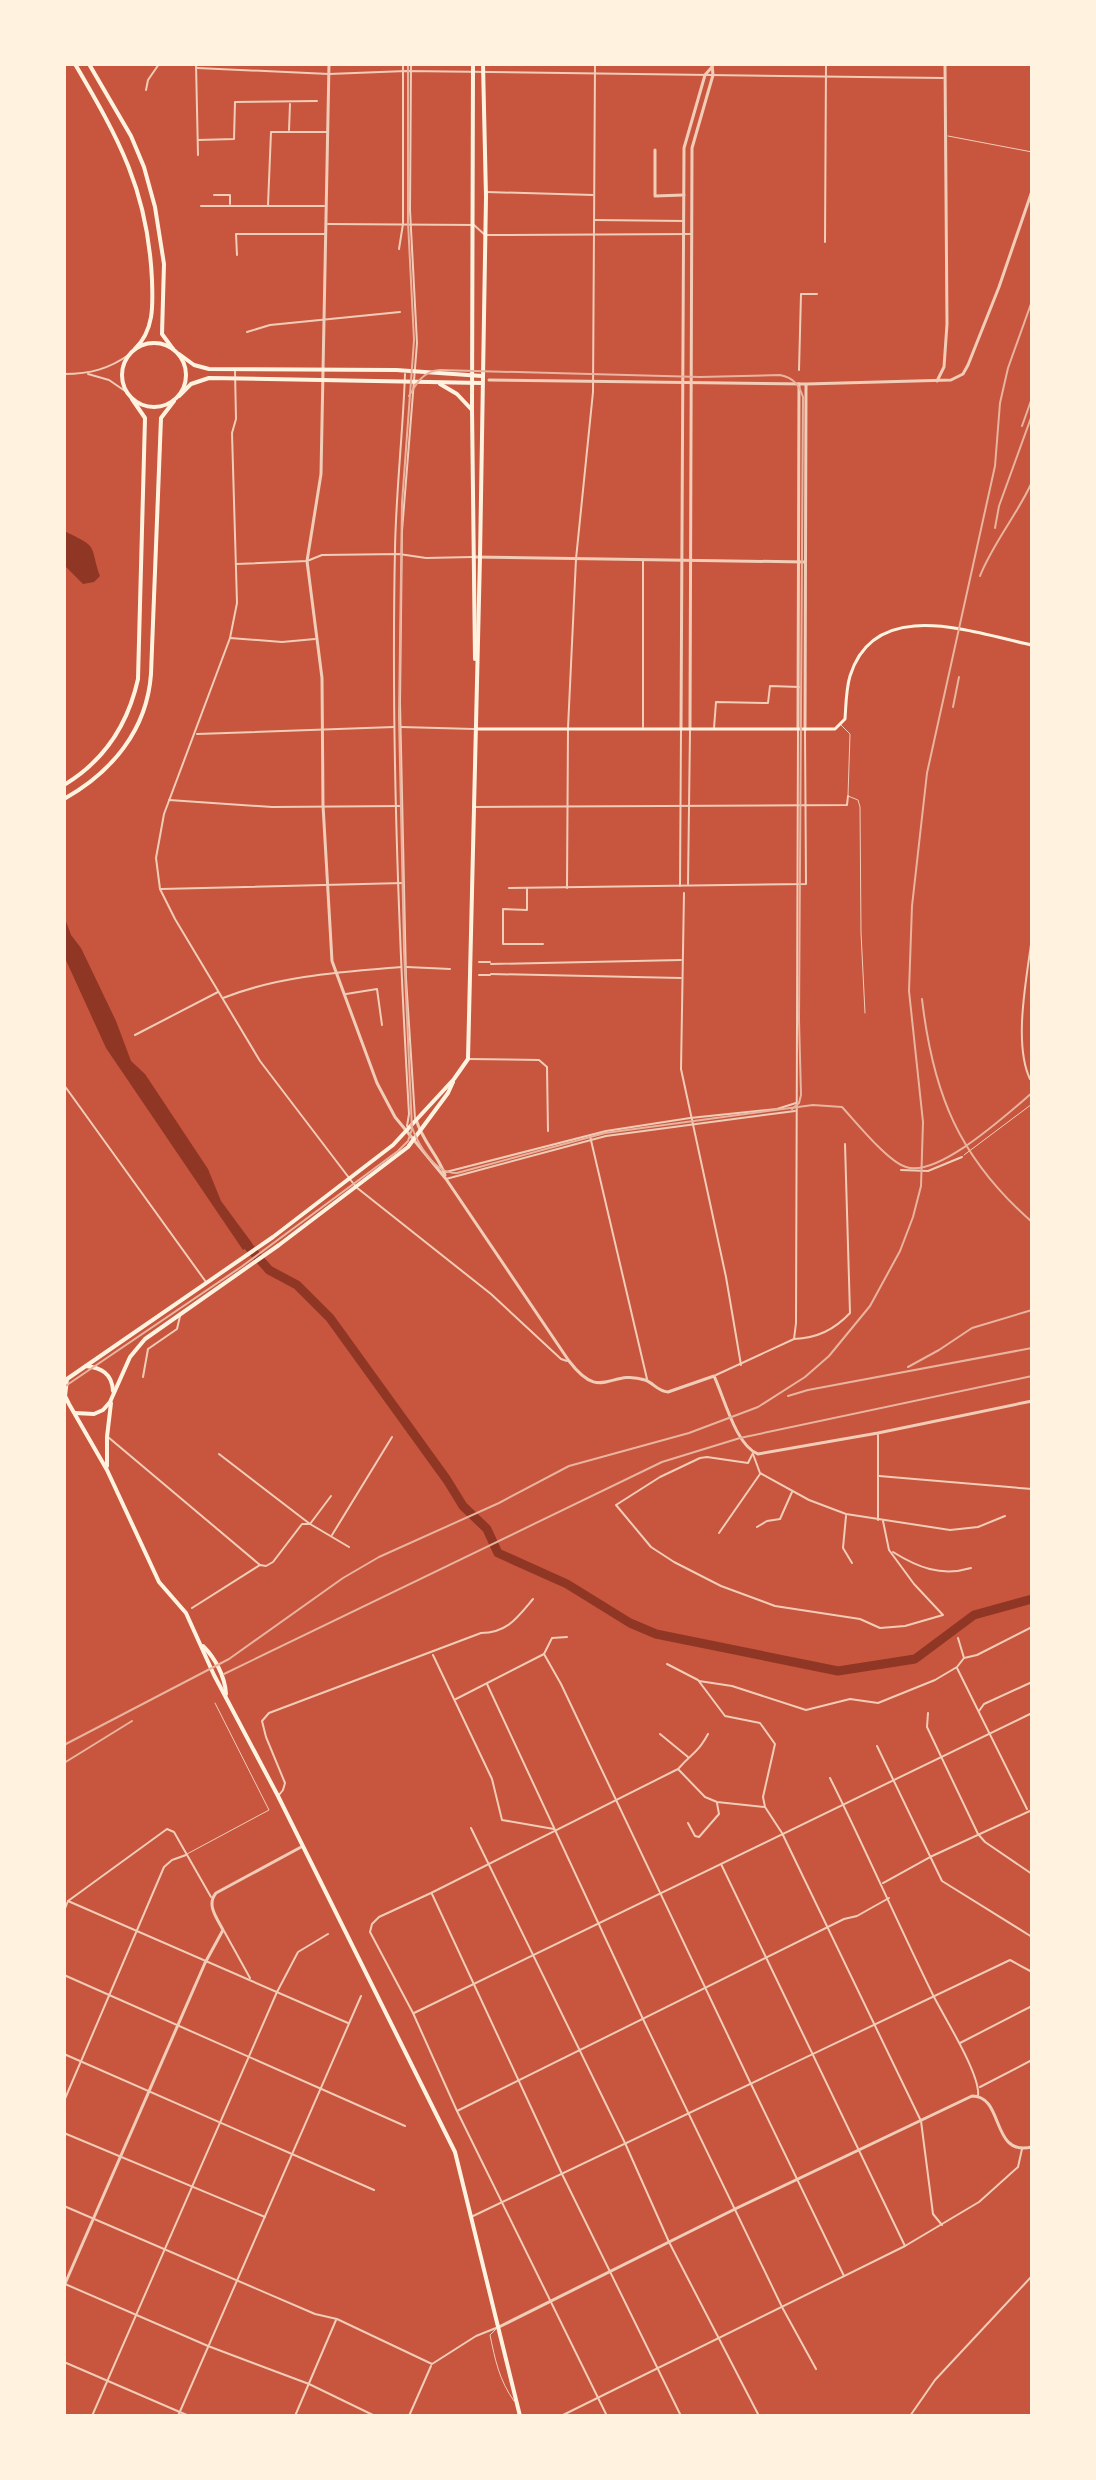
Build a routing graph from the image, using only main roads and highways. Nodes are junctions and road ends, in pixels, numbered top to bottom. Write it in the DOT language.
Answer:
graph roads {
  1 [pos="75,64"];
  2 [pos="89,64"];
  3 [pos="473,64"];
  4 [pos="483,64"];
  5 [pos="149,244"];
  6 [pos="161,244"];
  7 [pos="151,262"];
  8 [pos="164,264"];
  9 [pos="135,349"];
  10 [pos="173,349"];
  11 [pos="179,354"];
  12 [pos="473,375"];
  13 [pos="482,376"];
  14 [pos="437,383"];
  15 [pos="472,383"];
  16 [pos="482,383"];
  17 [pos="179,396"];
  18 [pos="132,399"];
  19 [pos="174,401"];
  20 [pos="472,410"];
  21 [pos="1032,645"];
  22 [pos="475,729"];
  23 [pos="64,785"];
  24 [pos="64,799"];
  25 [pos="454,1079"];
  26 [pos="86,1366"];
  27 [pos="65,1378"];
  28 [pos="113,1393"];
  29 [pos="64,1409"];
  30 [pos="75,1413"];
  31 [pos="107,1470"];
  32 [pos="201,1644"];
  33 [pos="226,1694"];
  34 [pos="520,2416"];
  1 -- 5 [label="main road"];
  2 -- 6 [label="main road"];
  3 -- 12 [label="main road"];
  4 -- 13 [label="main road"];
  5 -- 6 [label="main road"];
  5 -- 7 [label="main road"];
  6 -- 8 [label="main road"];
  7 -- 8 [label="main road"];
  7 -- 9 [label="main road"];
  8 -- 10 [label="main road"];
  9 -- 10 [label="main road"];
  9 -- 18 [label="main road"];
  10 -- 11 [label="main road"];
  11 -- 12 [label="main road"];
  11 -- 17 [label="main road"];
  12 -- 13 [label="main road"];
  12 -- 15 [label="main road"];
  13 -- 16 [label="main road"];
  13 -- 16 [label="main road"];
  14 -- 15 [label="main road"];
  14 -- 17 [label="main road"];
  14 -- 20 [label="main road"];
  15 -- 16 [label="main road"];
  15 -- 20 [label="main road"];
  16 -- 22 [label="main road"];
  17 -- 19 [label="main road"];
  18 -- 19 [label="main road"];
  18 -- 23 [label="main road"];
  19 -- 24 [label="main road"];
  20 -- 22 [label="main road"];
  21 -- 22 [label="main road"];
  22 -- 25 [label="main road"];
  25 -- 26 [label="main road"];
  25 -- 28 [label="main road"];
  26 -- 27 [label="main road"];
  26 -- 28 [label="main road"];
  27 -- 30 [label="main road"];
  28 -- 30 [label="main road"];
  28 -- 31 [label="main road"];
  29 -- 30 [label="main road"];
  30 -- 31 [label="main road"];
  31 -- 32 [label="main road"];
  32 -- 33 [label="main road"];
  32 -- 33 [label="main road"];
  33 -- 34 [label="main road"];
}
